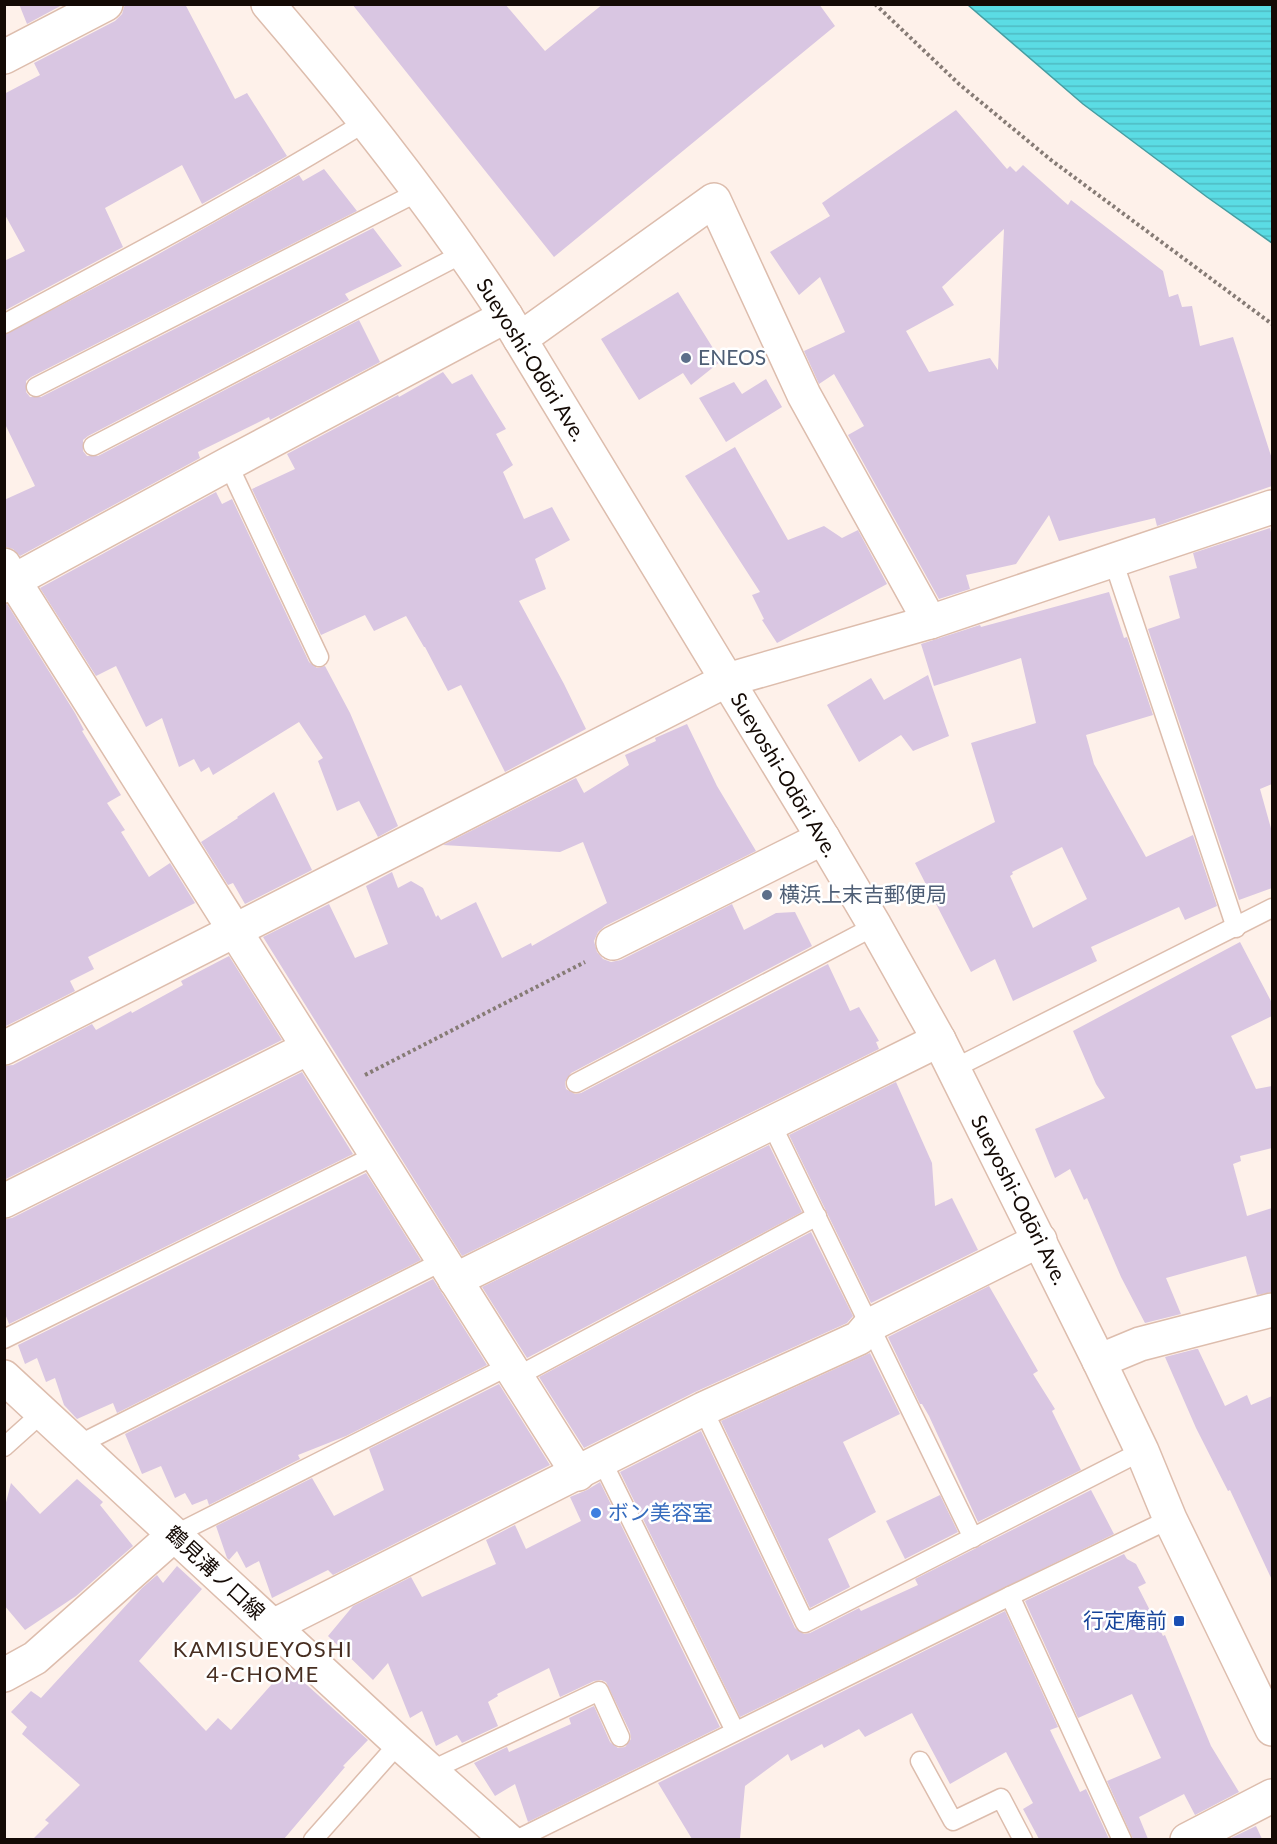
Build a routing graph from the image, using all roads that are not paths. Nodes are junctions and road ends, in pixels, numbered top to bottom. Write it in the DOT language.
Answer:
graph roads {
  1 [pos="106,4"];
  2 [pos="281,9"];
  3 [pos="4,57"];
  4 [pos="364,123"];
  5 [pos="418,192"];
  6 [pos="464,253"];
  7 [pos="4,324"];
  8 [pos="513,328"];
  9 [pos="36,387"];
  10 [pos="93,446"];
  11 [pos="228,464"];
  12 [pos="1272,507"];
  13 [pos="1113,560"];
  14 [pos="8,577"];
  15 [pos="930,622"];
  16 [pos="319,657"];
  17 [pos="726,680"];
  18 [pos="823,838"];
  19 [pos="1272,908"];
  20 [pos="875,926"];
  21 [pos="1236,928"];
  22 [pos="235,932"];
  23 [pos="613,943"];
  24 [pos="939,1040"];
  25 [pos="4,1048"];
  26 [pos="308,1048"];
  27 [pos="953,1069"];
  28 [pos="576,1083"];
  29 [pos="771,1123"];
  30 [pos="376,1155"];
  31 [pos="4,1201"];
  32 [pos="817,1216"];
  33 [pos="1040,1240"];
  34 [pos="449,1271"];
  35 [pos="1272,1310"];
  36 [pos="870,1325"];
  37 [pos="4,1339"];
  38 [pos="1099,1361"];
  39 [pos="513,1371"];
  40 [pos="4,1377"];
  41 [pos="703,1410"];
  42 [pos="43,1412"];
  43 [pos="78,1445"];
  44 [pos="4,1447"];
  45 [pos="1142,1451"];
  46 [pos="590,1467"];
  47 [pos="1170,1519"];
  48 [pos="174,1535"];
  49 [pos="973,1538"];
  50 [pos="1010,1596"];
  51 [pos="273,1626"];
  52 [pos="4,1675"];
  53 [pos="1272,1729"];
  54 [pos="735,1731"];
  55 [pos="620,1737"];
  56 [pos="399,1743"];
  57 [pos="920,1761"];
  58 [pos="430,1771"];
  59 [pos="1272,1796"];
  60 [pos="313,1839"];
  61 [pos="508,1839"];
  62 [pos="516,1839"];
  63 [pos="1023,1839"];
  64 [pos="1122,1839"];
  65 [pos="1187,1839"];
  1 -- 3 [label="street"];
  2 -- 4 [label="street, Sueyoshi-Odōri Ave."];
  4 -- 5 [label="street, Sueyoshi-Odōri Ave."];
  4 -- 7 [label="lane"];
  5 -- 6 [label="street, Sueyoshi-Odōri Ave."];
  5 -- 9 [label="lane"];
  6 -- 8 [label="street, Sueyoshi-Odōri Ave."];
  6 -- 10 [label="lane"];
  8 -- 11 [label="street"];
  8 -- 15 [label="street"];
  8 -- 17 [label="street, Sueyoshi-Odōri Ave."];
  11 -- 14 [label="street"];
  11 -- 16 [label="lane"];
  12 -- 13 [label="street"];
  13 -- 15 [label="street"];
  13 -- 21 [label="lane"];
  14 -- 22 [label="street"];
  15 -- 17 [label="street"];
  17 -- 18 [label="street, Sueyoshi-Odōri Ave."];
  17 -- 22 [label="street"];
  18 -- 20 [label="street, Sueyoshi-Odōri Ave."];
  18 -- 23 [label="street"];
  19 -- 21 [label="lane"];
  20 -- 24 [label="street, Sueyoshi-Odōri Ave."];
  20 -- 28 [label="lane"];
  21 -- 27 [label="lane"];
  22 -- 25 [label="street"];
  22 -- 26 [label="street"];
  24 -- 27 [label="street, Sueyoshi-Odōri Ave."];
  24 -- 29 [label="street"];
  26 -- 30 [label="street"];
  26 -- 31 [label="street"];
  27 -- 33 [label="street, Sueyoshi-Odōri Ave."];
  29 -- 32 [label="lane"];
  29 -- 34 [label="street"];
  30 -- 34 [label="street"];
  30 -- 37 [label="lane"];
  32 -- 36 [label="lane"];
  32 -- 39 [label="lane"];
  33 -- 36 [label="street"];
  33 -- 38 [label="street, Sueyoshi-Odōri Ave."];
  34 -- 39 [label="street"];
  34 -- 43 [label="lane"];
  35 -- 38 [label="street"];
  36 -- 41 [label="street"];
  36 -- 49 [label="lane"];
  38 -- 45 [label="street, Sueyoshi-Odōri Ave."];
  39 -- 46 [label="street"];
  39 -- 48 [label="lane"];
  40 -- 42 [label="street, 鶴見溝ノ口線"];
  41 -- 46 [label="street"];
  41 -- 49 [label="lane"];
  42 -- 43 [label="street, 鶴見溝ノ口線"];
  42 -- 44 [label="lane"];
  43 -- 48 [label="street, 鶴見溝ノ口線"];
  45 -- 47 [label="street, Sueyoshi-Odōri Ave."];
  45 -- 49 [label="lane"];
  46 -- 51 [label="street"];
  46 -- 54 [label="lane"];
  47 -- 50 [label="lane"];
  47 -- 53 [label="street, Sueyoshi-Odōri Ave."];
  48 -- 51 [label="street, 鶴見溝ノ口線"];
  48 -- 52 [label="street"];
  50 -- 54 [label="lane"];
  50 -- 64 [label="lane"];
  51 -- 56 [label="street, 鶴見溝ノ口線"];
  54 -- 62 [label="lane"];
  55 -- 58 [label="lane"];
  56 -- 58 [label="street, 鶴見溝ノ口線"];
  56 -- 60 [label="lane"];
  57 -- 63 [label="lane"];
  58 -- 61 [label="street, 鶴見溝ノ口線"];
  59 -- 65 [label="street"];
}
